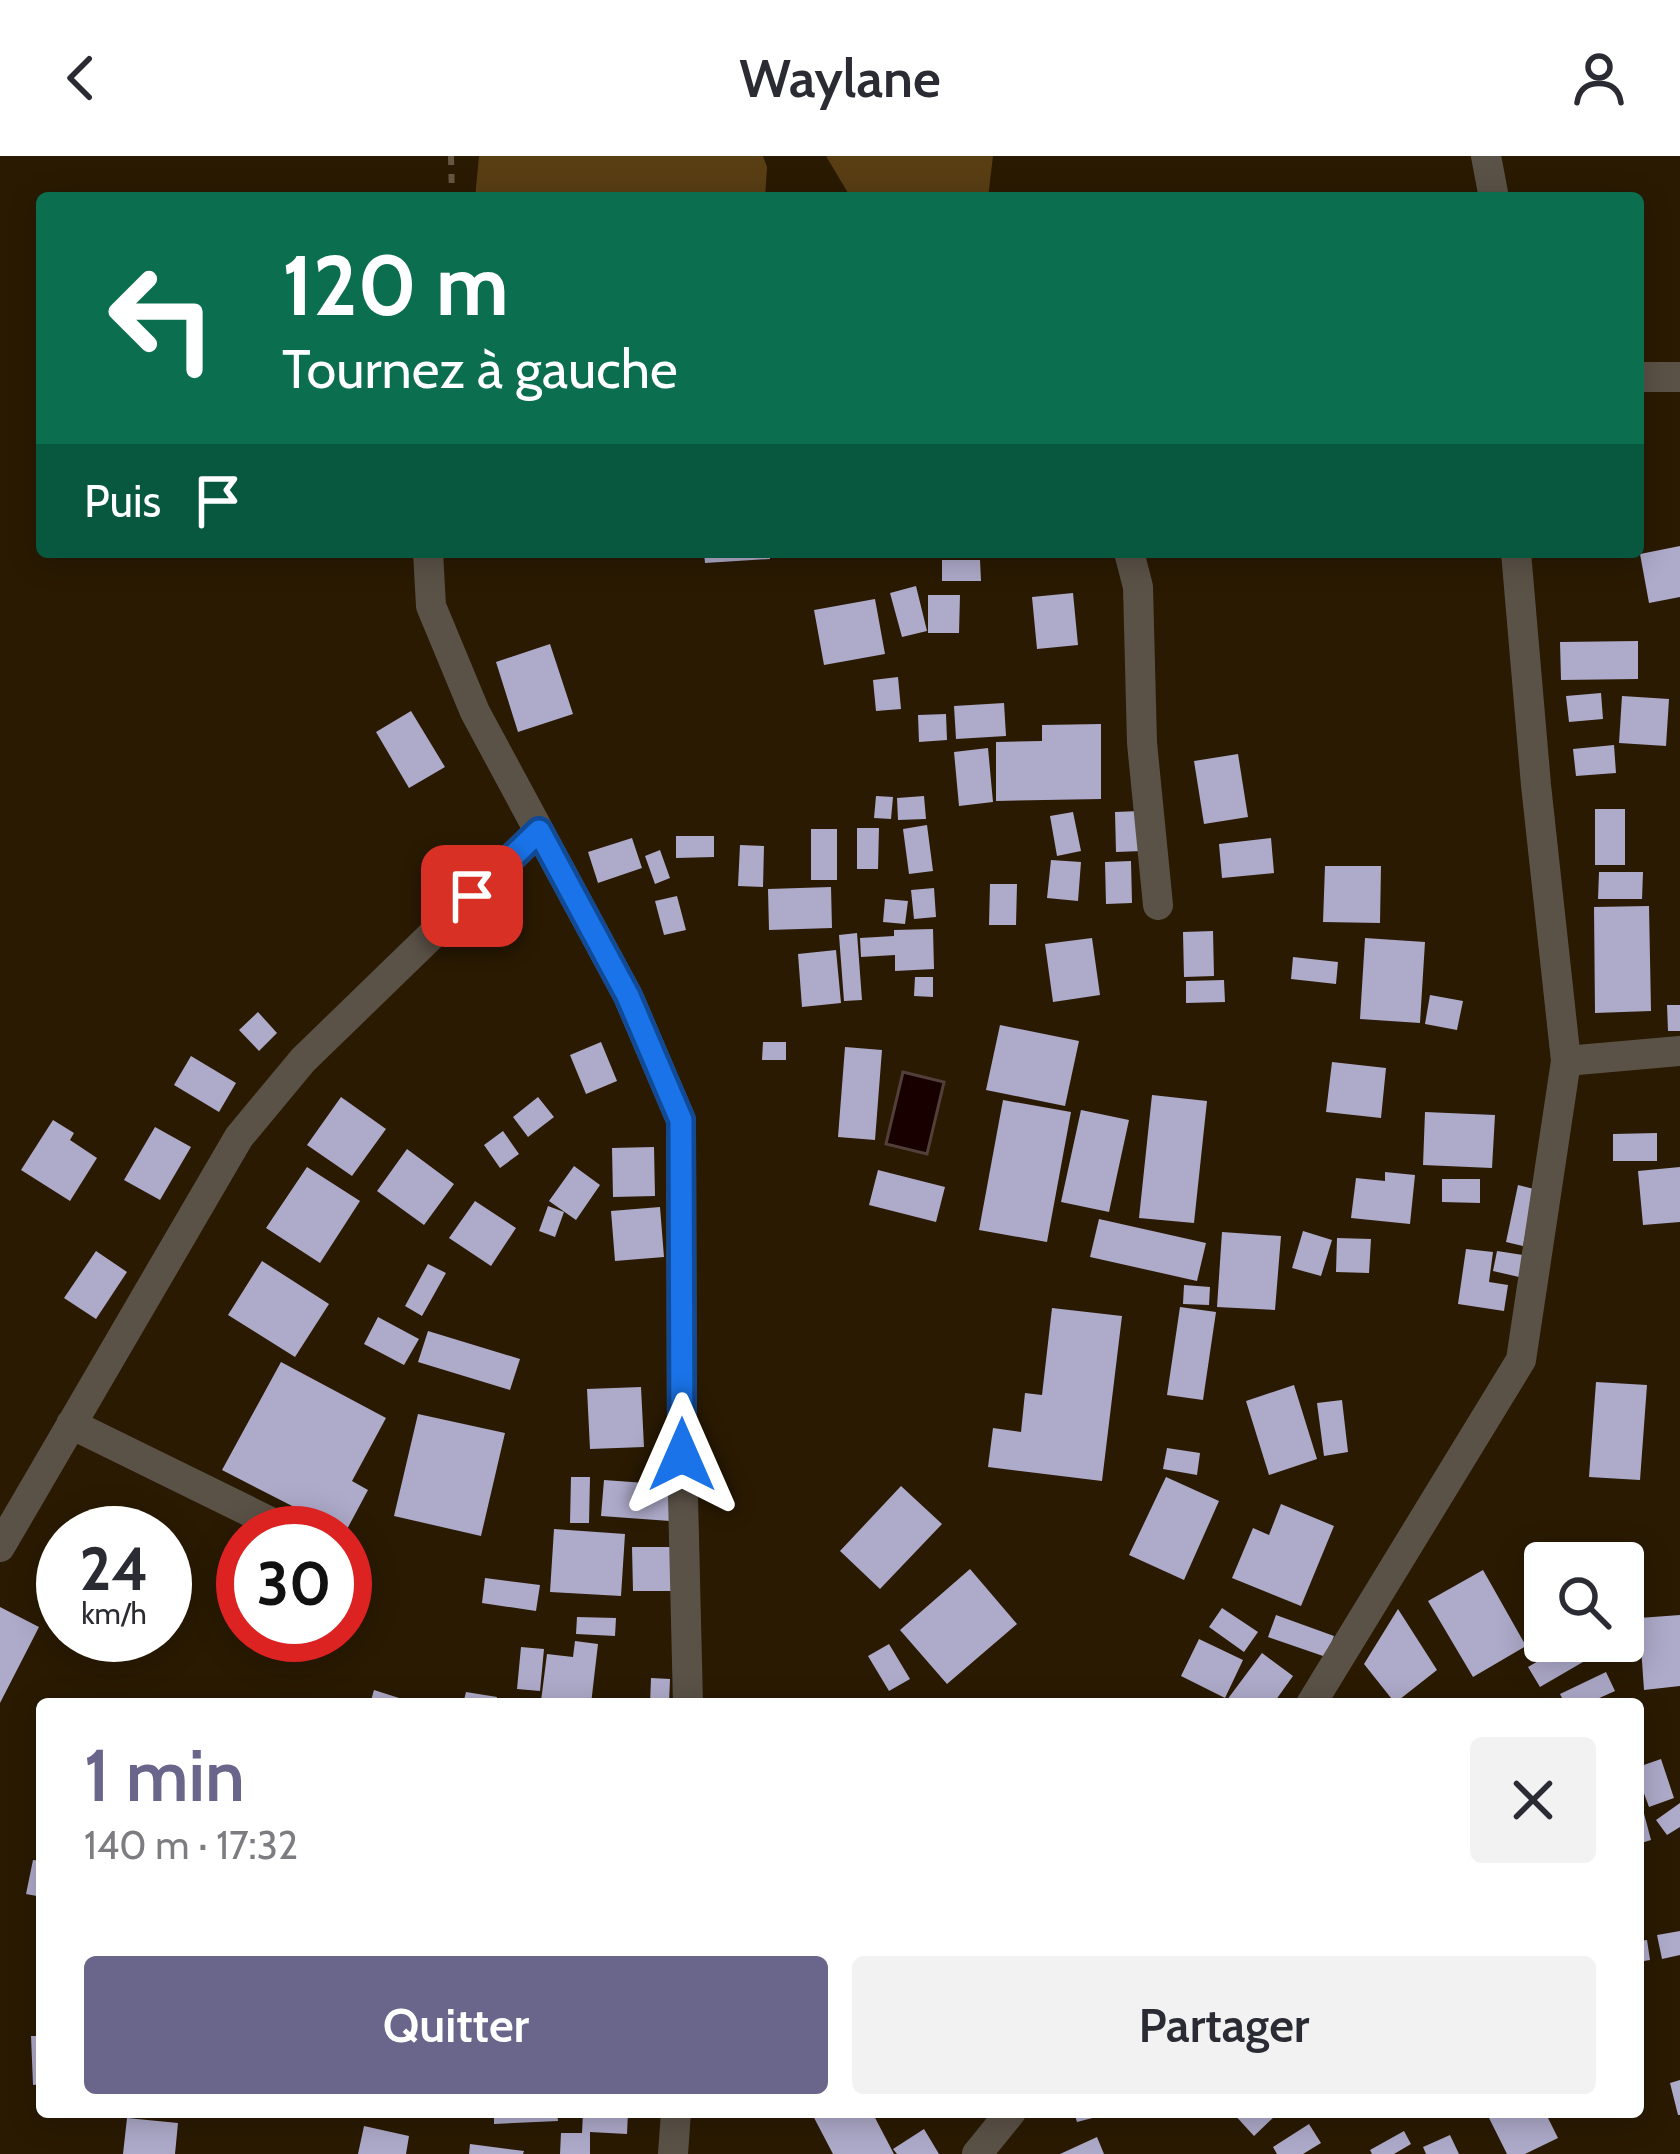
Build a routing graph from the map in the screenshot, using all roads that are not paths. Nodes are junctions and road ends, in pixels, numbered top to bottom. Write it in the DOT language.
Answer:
graph roads {
  1 [pos="1486,156"];
  2 [pos="1493,192"];
  3 [pos="1644,377"];
  4 [pos="1680,377"];
  5 [pos="428,558"];
  6 [pos="1131,558"];
  7 [pos="1517,558"];
  8 [pos="539,831"];
  9 [pos="1158,905"];
  10 [pos="1680,1051"];
  11 [pos="1567,1061"];
  12 [pos="71,1424"];
  13 [pos="238,1506"];
  14 [pos="0,1547"];
  15 [pos="688,1698"];
  16 [pos="1315,1698"];
  17 [pos="676,2118"];
  18 [pos="1006,2118"];
  19 [pos="674,2154"];
  20 [pos="977,2154"];
  1 -- 2 [label="street"];
  3 -- 4 [label="street"];
  5 -- 8 [label="street"];
  6 -- 9 [label="street"];
  7 -- 11 [label="street"];
  8 -- 12 [label="street"];
  8 -- 15 [label="street"];
  10 -- 11 [label="street"];
  11 -- 16 [label="street"];
  12 -- 13 [label="street"];
  12 -- 14 [label="street"];
  17 -- 19 [label="street"];
  18 -- 20 [label="street"];
}
